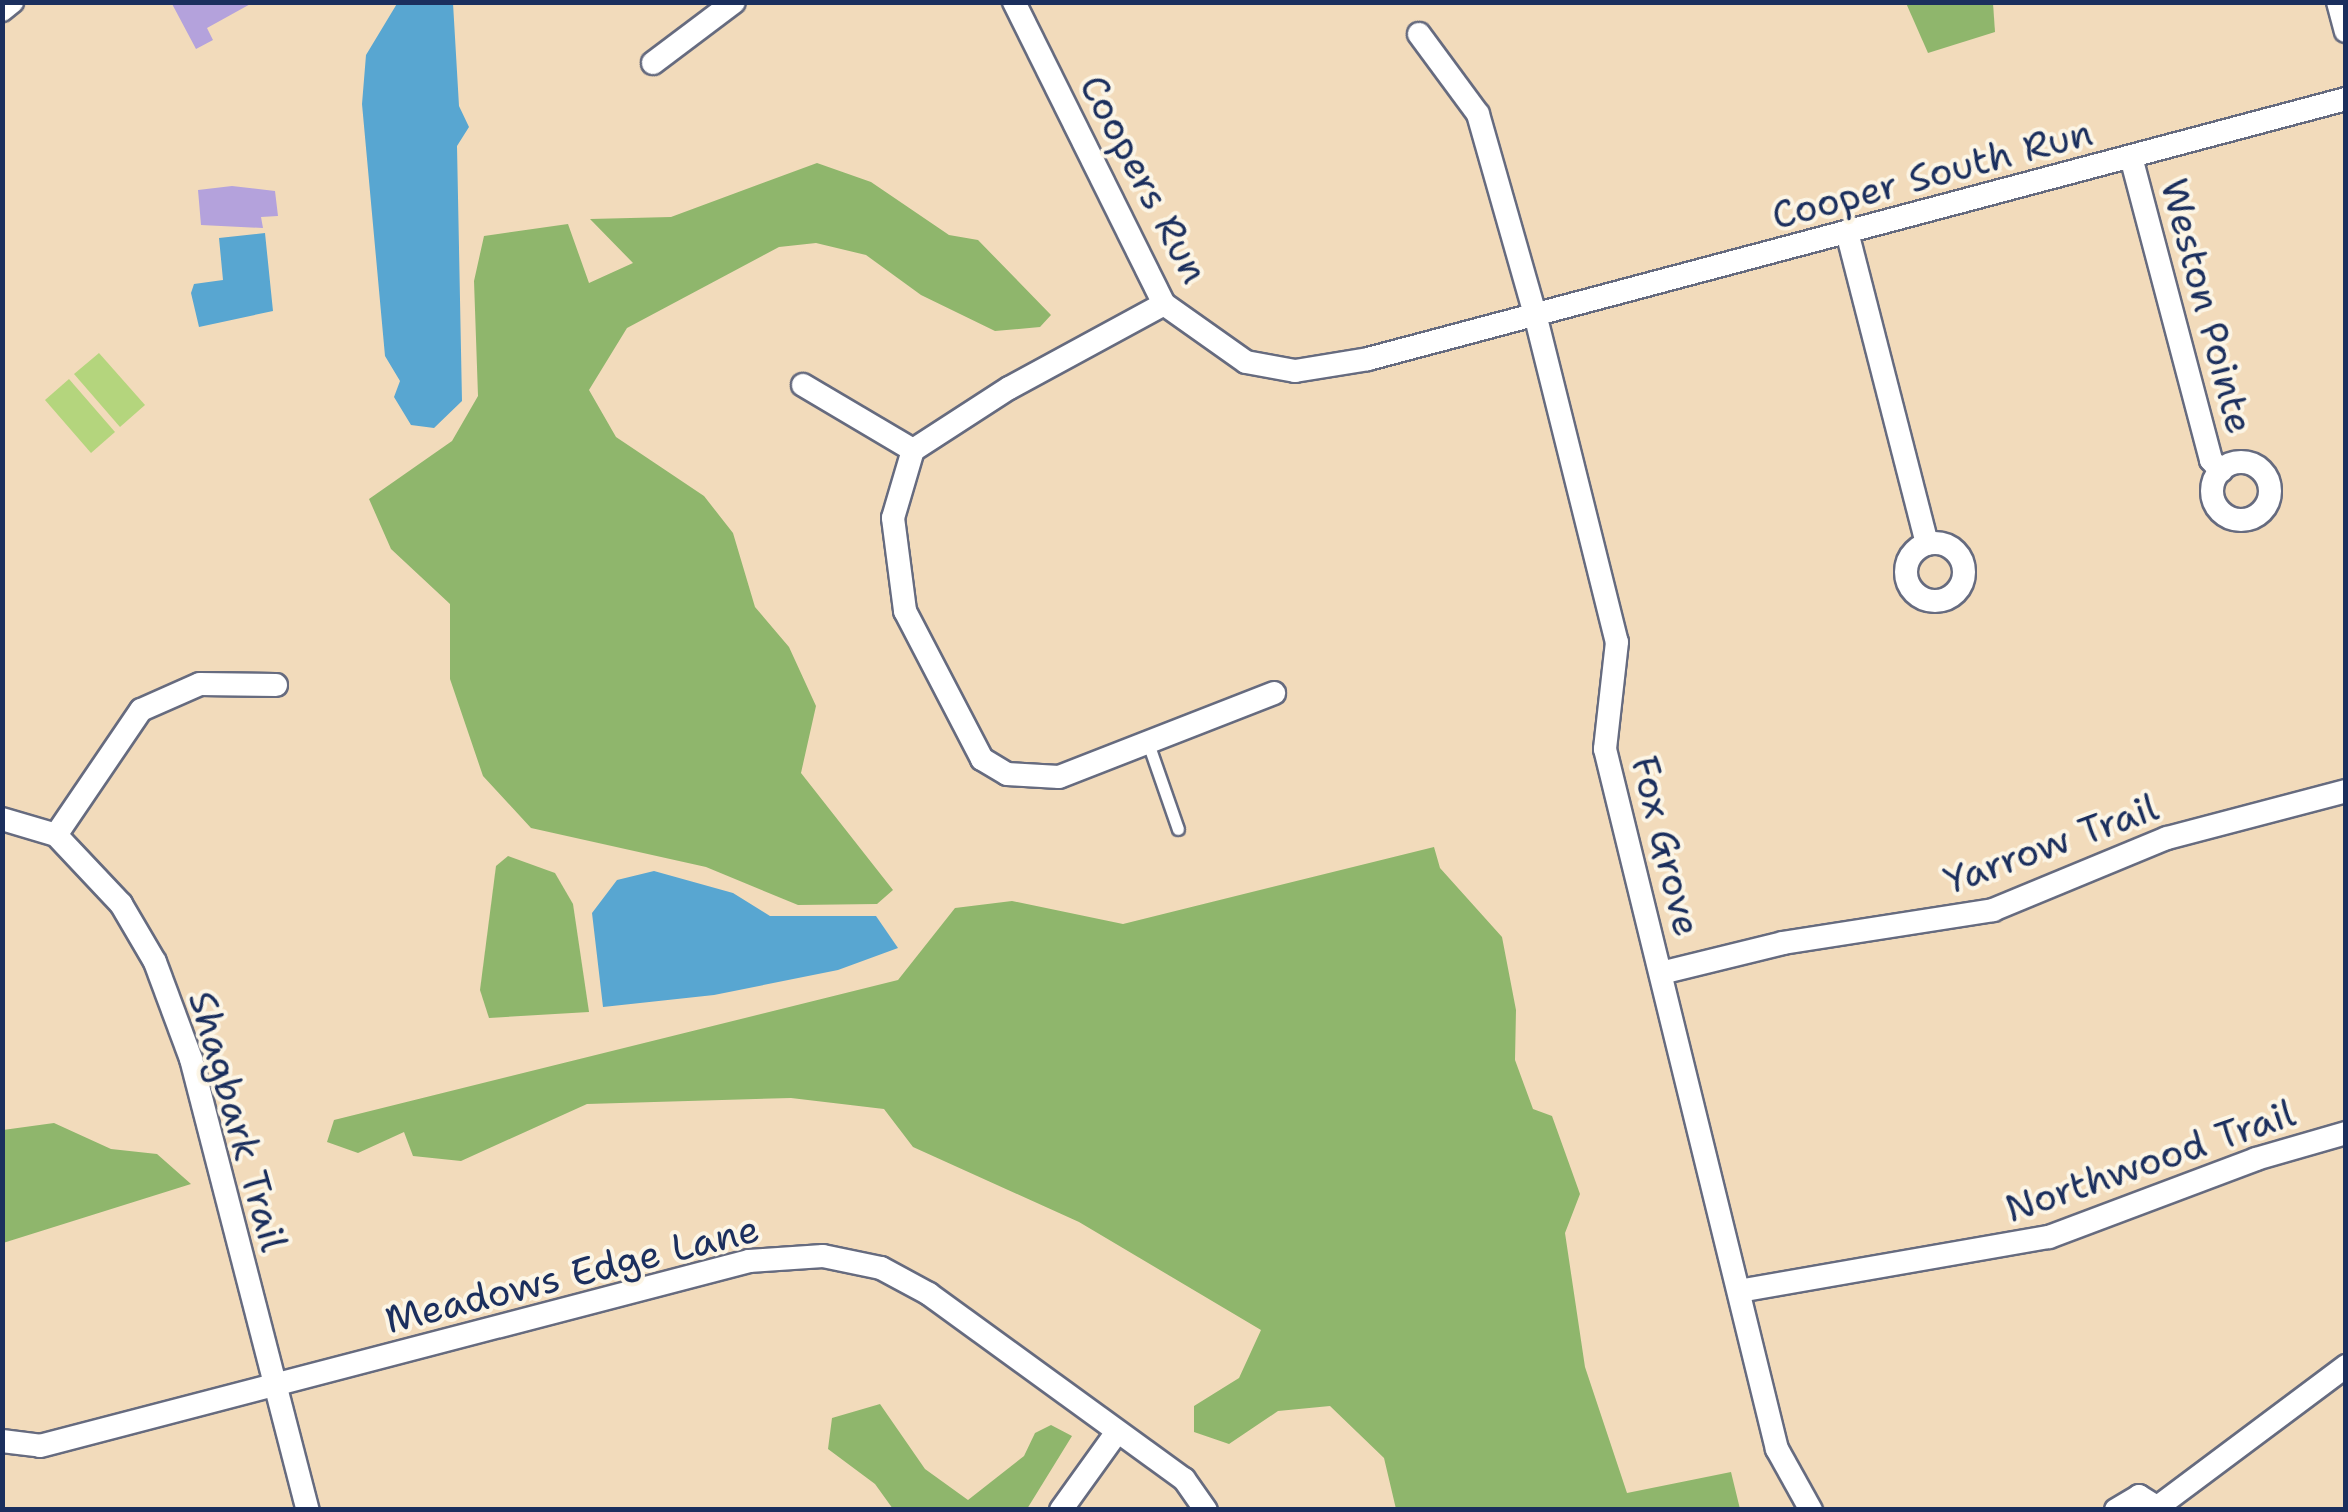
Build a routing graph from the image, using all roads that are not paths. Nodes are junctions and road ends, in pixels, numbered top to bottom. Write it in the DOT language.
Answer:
graph roads {
  1 [pos="12,2"];
  2 [pos="734,2"];
  3 [pos="1014,2"];
  4 [pos="2338,2"];
  5 [pos="2,10"];
  6 [pos="2346,32"];
  7 [pos="1419,34"];
  8 [pos="653,64"];
  9 [pos="2346,99"];
  10 [pos="2131,157"];
  11 [pos="1847,232"];
  12 [pos="1164,304"];
  13 [pos="1535,314"];
  14 [pos="803,385"];
  15 [pos="912,450"];
  16 [pos="2220,471"];
  17 [pos="1927,544"];
  18 [pos="276,686"];
  19 [pos="1274,694"];
  20 [pos="1148,743"];
  21 [pos="2346,791"];
  22 [pos="2,819"];
  23 [pos="1178,829"];
  24 [pos="56,834"];
  25 [pos="1661,973"];
  26 [pos="2346,1134"];
  27 [pos="1739,1291"];
  28 [pos="2346,1366"];
  29 [pos="275,1385"];
  30 [pos="1117,1432"];
  31 [pos="2,1440"];
  32 [pos="2160,1508"];
  33 [pos="308,1510"];
  34 [pos="1061,1510"];
  35 [pos="1206,1510"];
  36 [pos="1810,1510"];
  37 [pos="2116,1510"];
  1 -- 5 [label="street"];
  2 -- 8 [label="street"];
  3 -- 12 [label="street, Coopers Run"];
  4 -- 6 [label="street"];
  7 -- 13 [label="street, Fox Grove"];
  9 -- 10 [label="street, Cooper South Run"];
  10 -- 11 [label="street, Cooper South Run"];
  10 -- 16 [label="street, Weston Pointe"];
  11 -- 13 [label="street, Cooper South Run"];
  11 -- 17 [label="street"];
  12 -- 13 [label="street, Coopers Run"];
  12 -- 15 [label="street"];
  13 -- 25 [label="street, Fox Grove"];
  14 -- 15 [label="street"];
  15 -- 20 [label="street"];
  18 -- 24 [label="street"];
  19 -- 20 [label="street"];
  20 -- 23 [label="lane"];
  21 -- 25 [label="street, Yarrow Trail"];
  22 -- 24 [label="street"];
  24 -- 29 [label="street, Shagbark Trail"];
  25 -- 27 [label="street, Fox Grove"];
  26 -- 27 [label="street, Northwood Trail"];
  27 -- 36 [label="street, Fox Grove"];
  28 -- 32 [label="street"];
  29 -- 30 [label="street, Meadows Edge Lane"];
  29 -- 31 [label="street, Meadows Edge Lane"];
  29 -- 33 [label="street, Shagbark Trail"];
  30 -- 34 [label="street"];
  30 -- 35 [label="street, Meadows Edge Lane"];
  32 -- 37 [label="street"];
}
